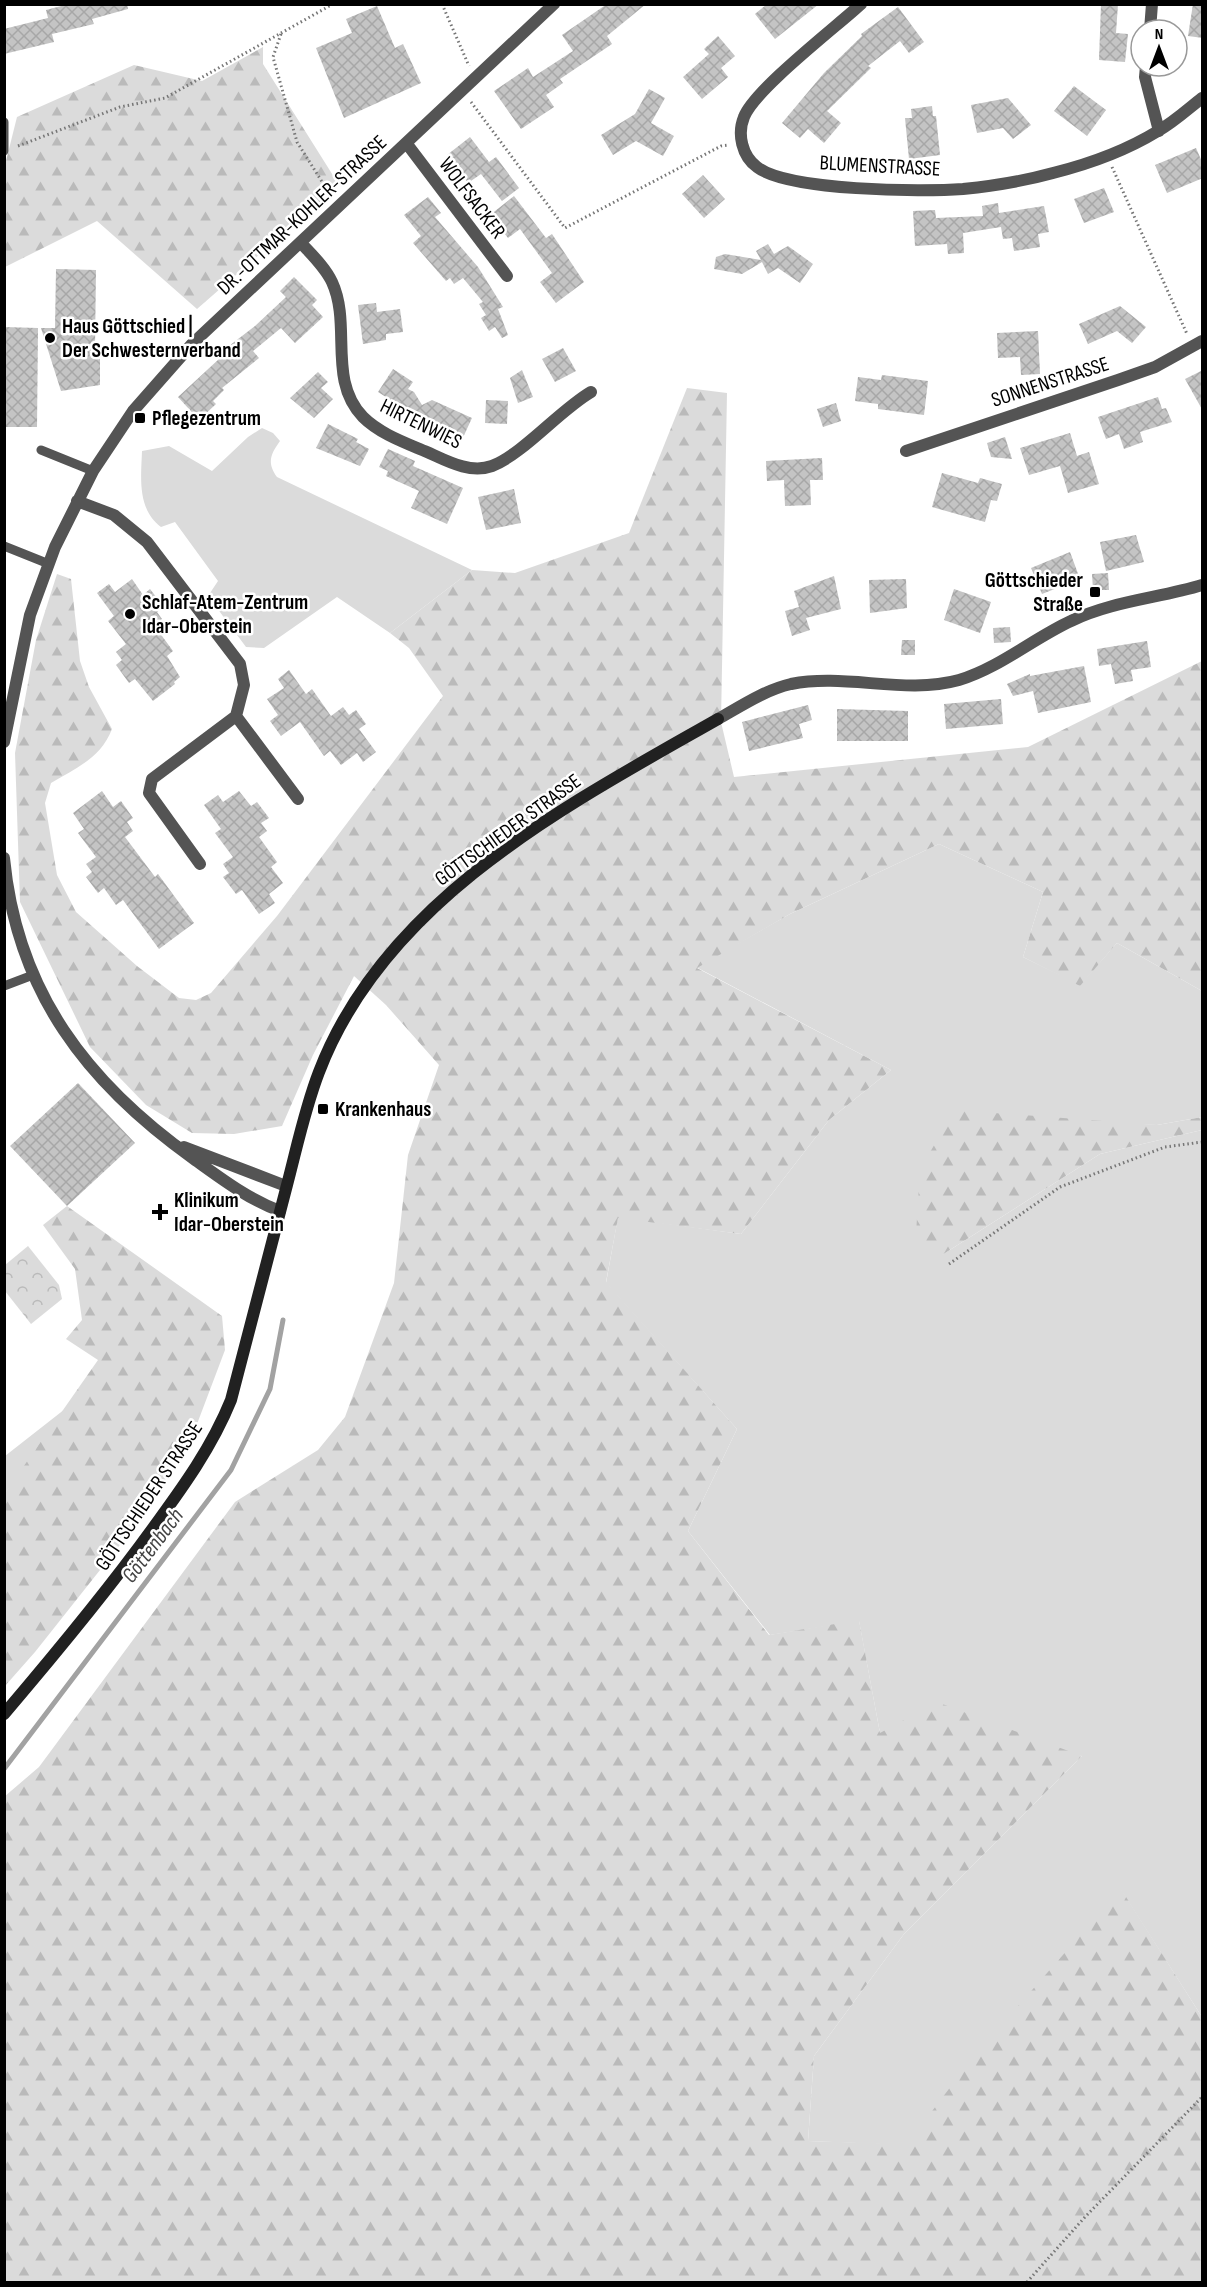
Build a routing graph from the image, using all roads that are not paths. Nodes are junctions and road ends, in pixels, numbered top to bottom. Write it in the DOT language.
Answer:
graph roads {
  1 [pos="555,4"];
  2 [pos="861,4"];
  3 [pos="1145,78"];
  4 [pos="1203,98"];
  5 [pos="4,122"];
  6 [pos="1159,131"];
  7 [pos="407,144"];
  8 [pos="5,151"];
  9 [pos="301,243"];
  10 [pos="507,276"];
  11 [pos="1198,344"];
  12 [pos="591,392"];
  13 [pos="41,450"];
  14 [pos="906,451"];
  15 [pos="93,471"];
  16 [pos="77,501"];
  17 [pos="4,546"];
  18 [pos="49,564"];
  19 [pos="1203,585"];
  20 [pos="236,716"];
  21 [pos="4,742"];
  22 [pos="297,799"];
  23 [pos="4,858"];
  24 [pos="200,864"];
  25 [pos="33,975"];
  26 [pos="4,986"];
  27 [pos="169,1141"];
  28 [pos="286,1186"];
  29 [pos="280,1211"];
  30 [pos="4,1714"];
  1 -- 7 [label="street, DR.-OTTMAR-KOHLER-STRASSE"];
  2 -- 6 [label="street, BLUMENSTRASSE"];
  3 -- 6 [label="street"];
  4 -- 6 [label="street, BLUMENSTRASSE"];
  5 -- 8 [label="lane"];
  7 -- 9 [label="street, DR.-OTTMAR-KOHLER-STRASSE"];
  7 -- 10 [label="street, WOLFSACKER"];
  9 -- 12 [label="street, HIRTENWIES"];
  9 -- 15 [label="street, DR.-OTTMAR-KOHLER-STRASSE"];
  11 -- 14 [label="street, SONNENSTRASSE"];
  13 -- 15 [label="lane"];
  15 -- 16 [label="street, DR.-OTTMAR-KOHLER-STRASSE"];
  16 -- 18 [label="street, DR.-OTTMAR-KOHLER-STRASSE"];
  16 -- 20 [label="street"];
  17 -- 18 [label="lane"];
  18 -- 21 [label="street, DR.-OTTMAR-KOHLER-STRASSE"];
  19 -- 28 [label="street, GÖTTSCHIEDER STRASSE"];
  20 -- 22 [label="street"];
  20 -- 24 [label="street"];
  23 -- 25 [label="street"];
  25 -- 26 [label="lane"];
  25 -- 27 [label="street"];
  27 -- 28 [label="street"];
  27 -- 29 [label="street"];
  28 -- 29 [label="street, GÖTTSCHIEDER STRASSE"];
  29 -- 30 [label="street, GÖTTSCHIEDER STRASSE"];
}
